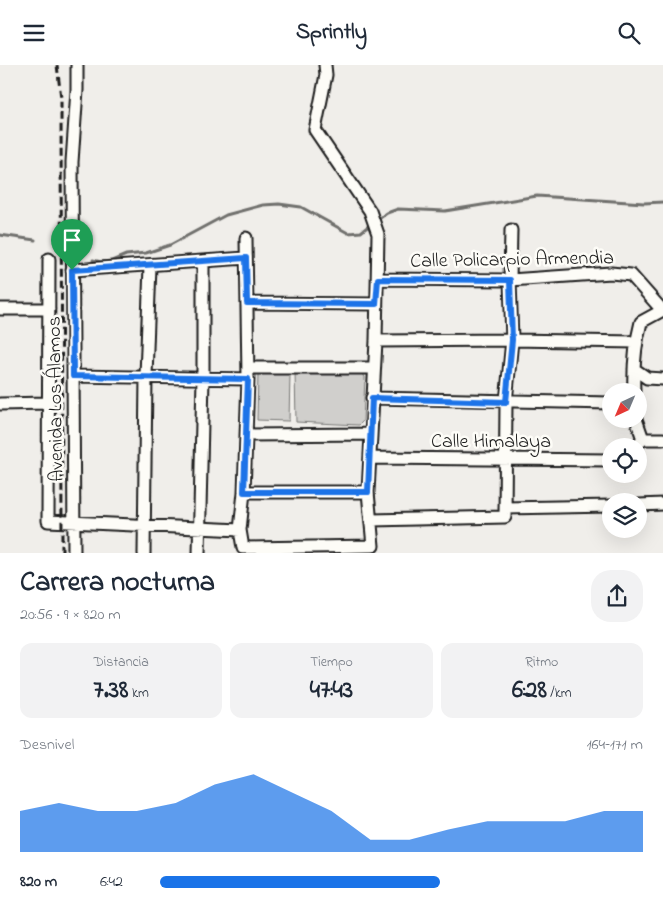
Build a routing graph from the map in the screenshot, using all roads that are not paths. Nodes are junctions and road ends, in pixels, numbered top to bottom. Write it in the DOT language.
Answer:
graph roads {
  1 [pos="77,65"];
  2 [pos="325,65"];
  3 [pos="511,230"];
  4 [pos="246,238"];
  5 [pos="246,258"];
  6 [pos="48,259"];
  7 [pos="203,261"];
  8 [pos="150,266"];
  9 [pos="72,270"];
  10 [pos="378,279"];
  11 [pos="510,280"];
  12 [pos="247,303"];
  13 [pos="376,304"];
  14 [pos="0,309"];
  15 [pos="49,309"];
  16 [pos="662,310"];
  17 [pos="512,340"];
  18 [pos="376,341"];
  19 [pos="636,342"];
  20 [pos="374,368"];
  21 [pos="634,369"];
  22 [pos="248,373"];
  23 [pos="73,376"];
  24 [pos="146,376"];
  25 [pos="203,378"];
  26 [pos="663,379"];
  27 [pos="634,383"];
  28 [pos="372,398"];
  29 [pos="506,402"];
  30 [pos="48,403"];
  31 [pos="602,403"];
  32 [pos="0,404"];
  33 [pos="371,434"];
  34 [pos="246,435"];
  35 [pos="663,439"];
  36 [pos="647,442"];
  37 [pos="371,459"];
  38 [pos="506,459"];
  39 [pos="602,460"];
  40 [pos="244,492"];
  41 [pos="368,492"];
  42 [pos="647,505"];
  43 [pos="663,505"];
  44 [pos="602,506"];
  45 [pos="505,512"];
  46 [pos="372,520"];
  47 [pos="74,523"];
  48 [pos="144,526"];
  49 [pos="200,528"];
  50 [pos="240,530"];
  51 [pos="74,553"];
  52 [pos="144,553"];
  53 [pos="199,553"];
  1 -- 9 [label="street, Avenida Los Álamos"];
  2 -- 10 [label="street"];
  3 -- 11 [label="street"];
  4 -- 5 [label="street"];
  5 -- 7 [label="street"];
  5 -- 12 [label="street"];
  6 -- 15 [label="street"];
  7 -- 8 [label="street"];
  7 -- 25 [label="street"];
  8 -- 9 [label="street"];
  8 -- 24 [label="street"];
  9 -- 23 [label="street, Avenida Los Álamos"];
  10 -- 11 [label="street, Calle Policarpio Armendia"];
  10 -- 13 [label="street"];
  11 -- 16 [label="street, Calle Policarpio Armendia"];
  11 -- 17 [label="street"];
  12 -- 13 [label="street"];
  12 -- 22 [label="street"];
  13 -- 18 [label="street"];
  14 -- 15 [label="street"];
  15 -- 30 [label="street"];
  16 -- 19 [label="street"];
  17 -- 18 [label="street"];
  17 -- 19 [label="street"];
  17 -- 29 [label="street"];
  18 -- 20 [label="street"];
  19 -- 21 [label="street"];
  20 -- 22 [label="street"];
  20 -- 28 [label="street"];
  21 -- 26 [label="street"];
  21 -- 27 [label="street"];
  22 -- 25 [label="street"];
  22 -- 34 [label="street"];
  23 -- 24 [label="street"];
  23 -- 47 [label="street, Avenida Los Álamos"];
  24 -- 25 [label="street"];
  24 -- 48 [label="street"];
  25 -- 49 [label="street"];
  28 -- 29 [label="street"];
  28 -- 33 [label="street"];
  29 -- 31 [label="street"];
  29 -- 38 [label="street"];
  30 -- 32 [label="street"];
  30 -- 47 [label="street"];
  33 -- 34 [label="street"];
  33 -- 37 [label="street"];
  34 -- 40 [label="street"];
  35 -- 36 [label="street"];
  37 -- 38 [label="street, Calle Himalaya"];
  37 -- 41 [label="street"];
  38 -- 39 [label="street, Calle Himalaya"];
  38 -- 45 [label="street"];
  40 -- 41 [label="street"];
  40 -- 50 [label="street"];
  41 -- 46 [label="street"];
  42 -- 43 [label="street"];
  44 -- 45 [label="street"];
  45 -- 46 [label="street"];
  46 -- 50 [label="street"];
  47 -- 48 [label="street"];
  47 -- 51 [label="street, Avenida Los Álamos"];
  48 -- 49 [label="street"];
  48 -- 52 [label="street"];
  49 -- 50 [label="street"];
  49 -- 53 [label="street"];
}
